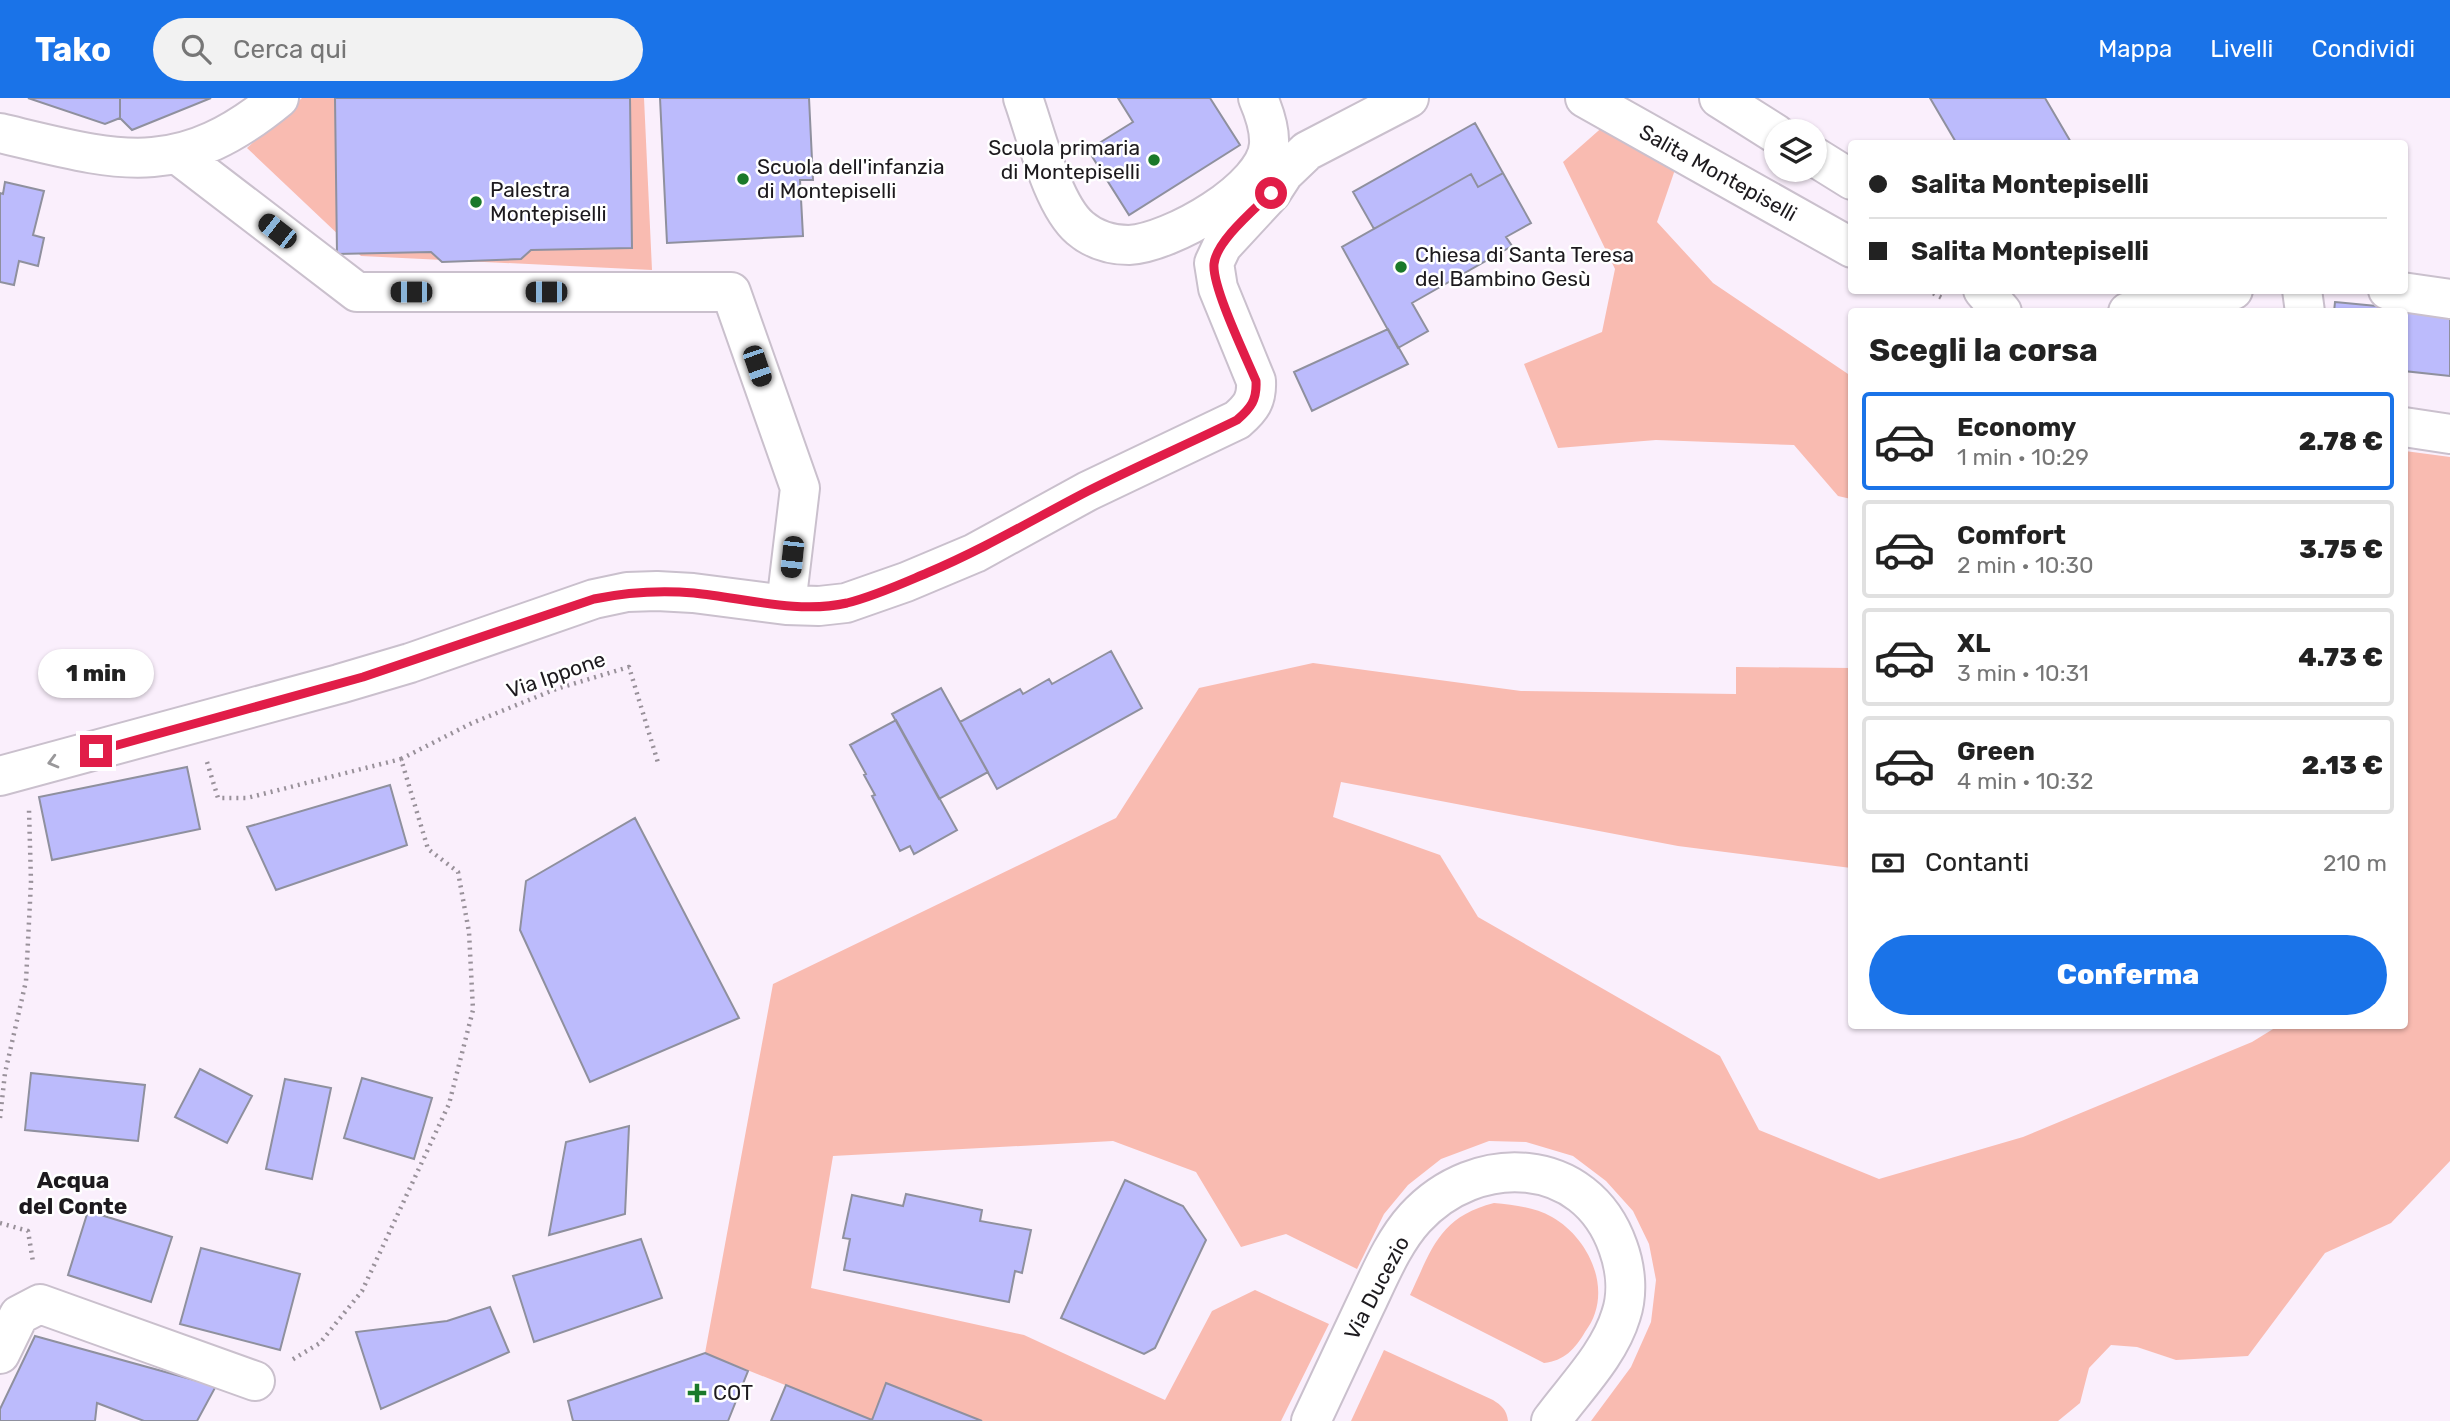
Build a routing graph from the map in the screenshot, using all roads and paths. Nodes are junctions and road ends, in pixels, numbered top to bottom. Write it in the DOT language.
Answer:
graph roads {
  1 [pos="279,98"];
  2 [pos="1023,98"];
  3 [pos="1258,98"];
  4 [pos="1409,98"];
  5 [pos="1585,98"];
  6 [pos="1719,98"];
  7 [pos="1764,126"];
  8 [pos="0,134"];
  9 [pos="177,154"];
  10 [pos="1827,164"];
  11 [pos="1272,170"];
  12 [pos="1848,178"];
  13 [pos="1848,246"];
  14 [pos="2408,267"];
  15 [pos="2450,275"];
  16 [pos="2408,293"];
  17 [pos="1986,294"];
  18 [pos="2215,294"];
  19 [pos="2450,299"];
  20 [pos="1999,308"];
  21 [pos="2148,308"];
  22 [pos="2408,428"];
  23 [pos="2450,434"];
  24 [pos="786,605"];
  25 [pos="168,731"];
  26 [pos="401,759"];
  27 [pos="659,766"];
  28 [pos="0,776"];
  29 [pos="28,806"];
  30 [pos="0,1118"];
  31 [pos="0,1223"];
  32 [pos="40,1304"];
  33 [pos="0,1354"];
  34 [pos="255,1381"];
  35 [pos="1311,1421"];
  36 [pos="1551,1421"];
  1 -- 9 [label="street"];
  2 -- 11 [label="street"];
  3 -- 11 [label="street"];
  4 -- 11 [label="street"];
  5 -- 13 [label="street, Salita Montepiselli"];
  6 -- 7 [label="street"];
  8 -- 9 [label="street"];
  9 -- 24 [label="street"];
  10 -- 12 [label="street"];
  11 -- 24 [label="street"];
  14 -- 15 [label="street"];
  16 -- 19 [label="street"];
  17 -- 20 [label="street"];
  18 -- 21 [label="street"];
  22 -- 23 [label="street"];
  24 -- 25 [label="street"];
  25 -- 26 [label="path"];
  25 -- 28 [label="street, one-way"];
  26 -- 27 [label="path, Via Ippone"];
  26 -- 34 [label="path"];
  29 -- 30 [label="path"];
  31 -- 32 [label="path"];
  32 -- 33 [label="street"];
  32 -- 34 [label="street"];
  35 -- 36 [label="street, Via Ducezio"];
}
